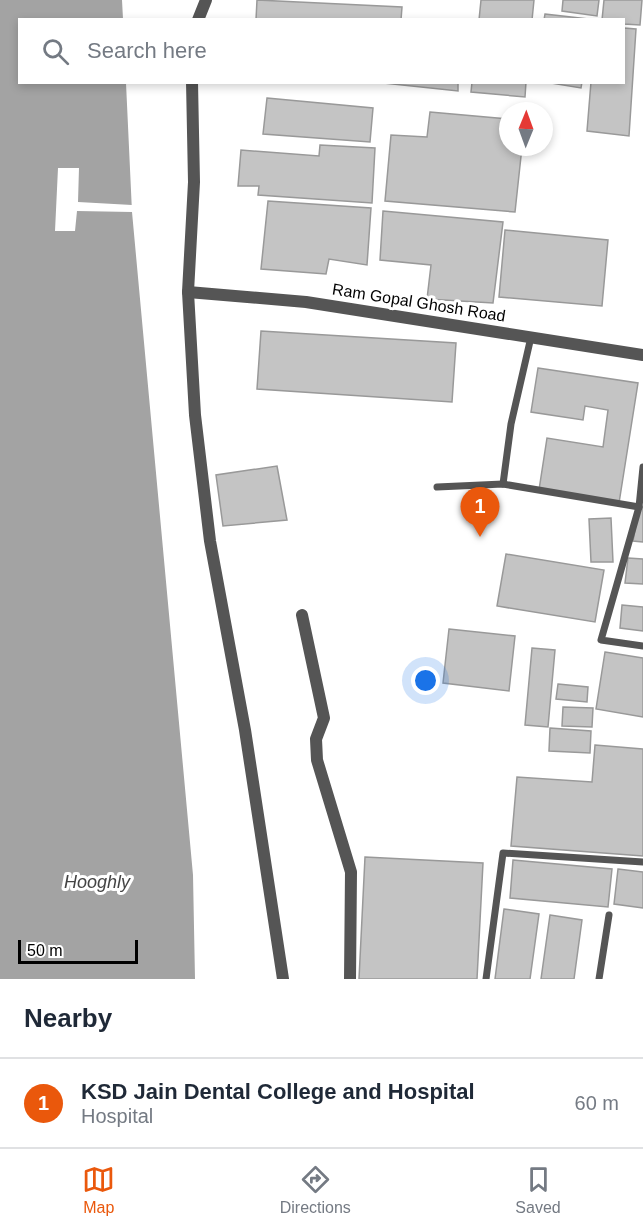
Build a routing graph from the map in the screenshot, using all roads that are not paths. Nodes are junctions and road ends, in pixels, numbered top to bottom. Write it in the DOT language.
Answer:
graph roads {
  1 [pos="206,0"];
  2 [pos="199,18"];
  3 [pos="192,84"];
  4 [pos="188,292"];
  5 [pos="532,336"];
  6 [pos="643,355"];
  7 [pos="643,467"];
  8 [pos="502,484"];
  9 [pos="437,487"];
  10 [pos="639,507"];
  11 [pos="302,615"];
  12 [pos="643,646"];
  13 [pos="643,862"];
  14 [pos="609,915"];
  15 [pos="283,979"];
  16 [pos="350,979"];
  17 [pos="486,979"];
  18 [pos="599,979"];
  1 -- 2 [label="street"];
  3 -- 4 [label="street"];
  4 -- 5 [label="street, Ram Gopal Ghosh Road"];
  4 -- 15 [label="street"];
  5 -- 6 [label="street, Ram Gopal Ghosh Road"];
  5 -- 8 [label="lane"];
  7 -- 10 [label="lane"];
  8 -- 9 [label="lane"];
  8 -- 10 [label="lane"];
  10 -- 12 [label="lane"];
  11 -- 16 [label="street"];
  13 -- 17 [label="lane"];
  14 -- 18 [label="lane"];
}
